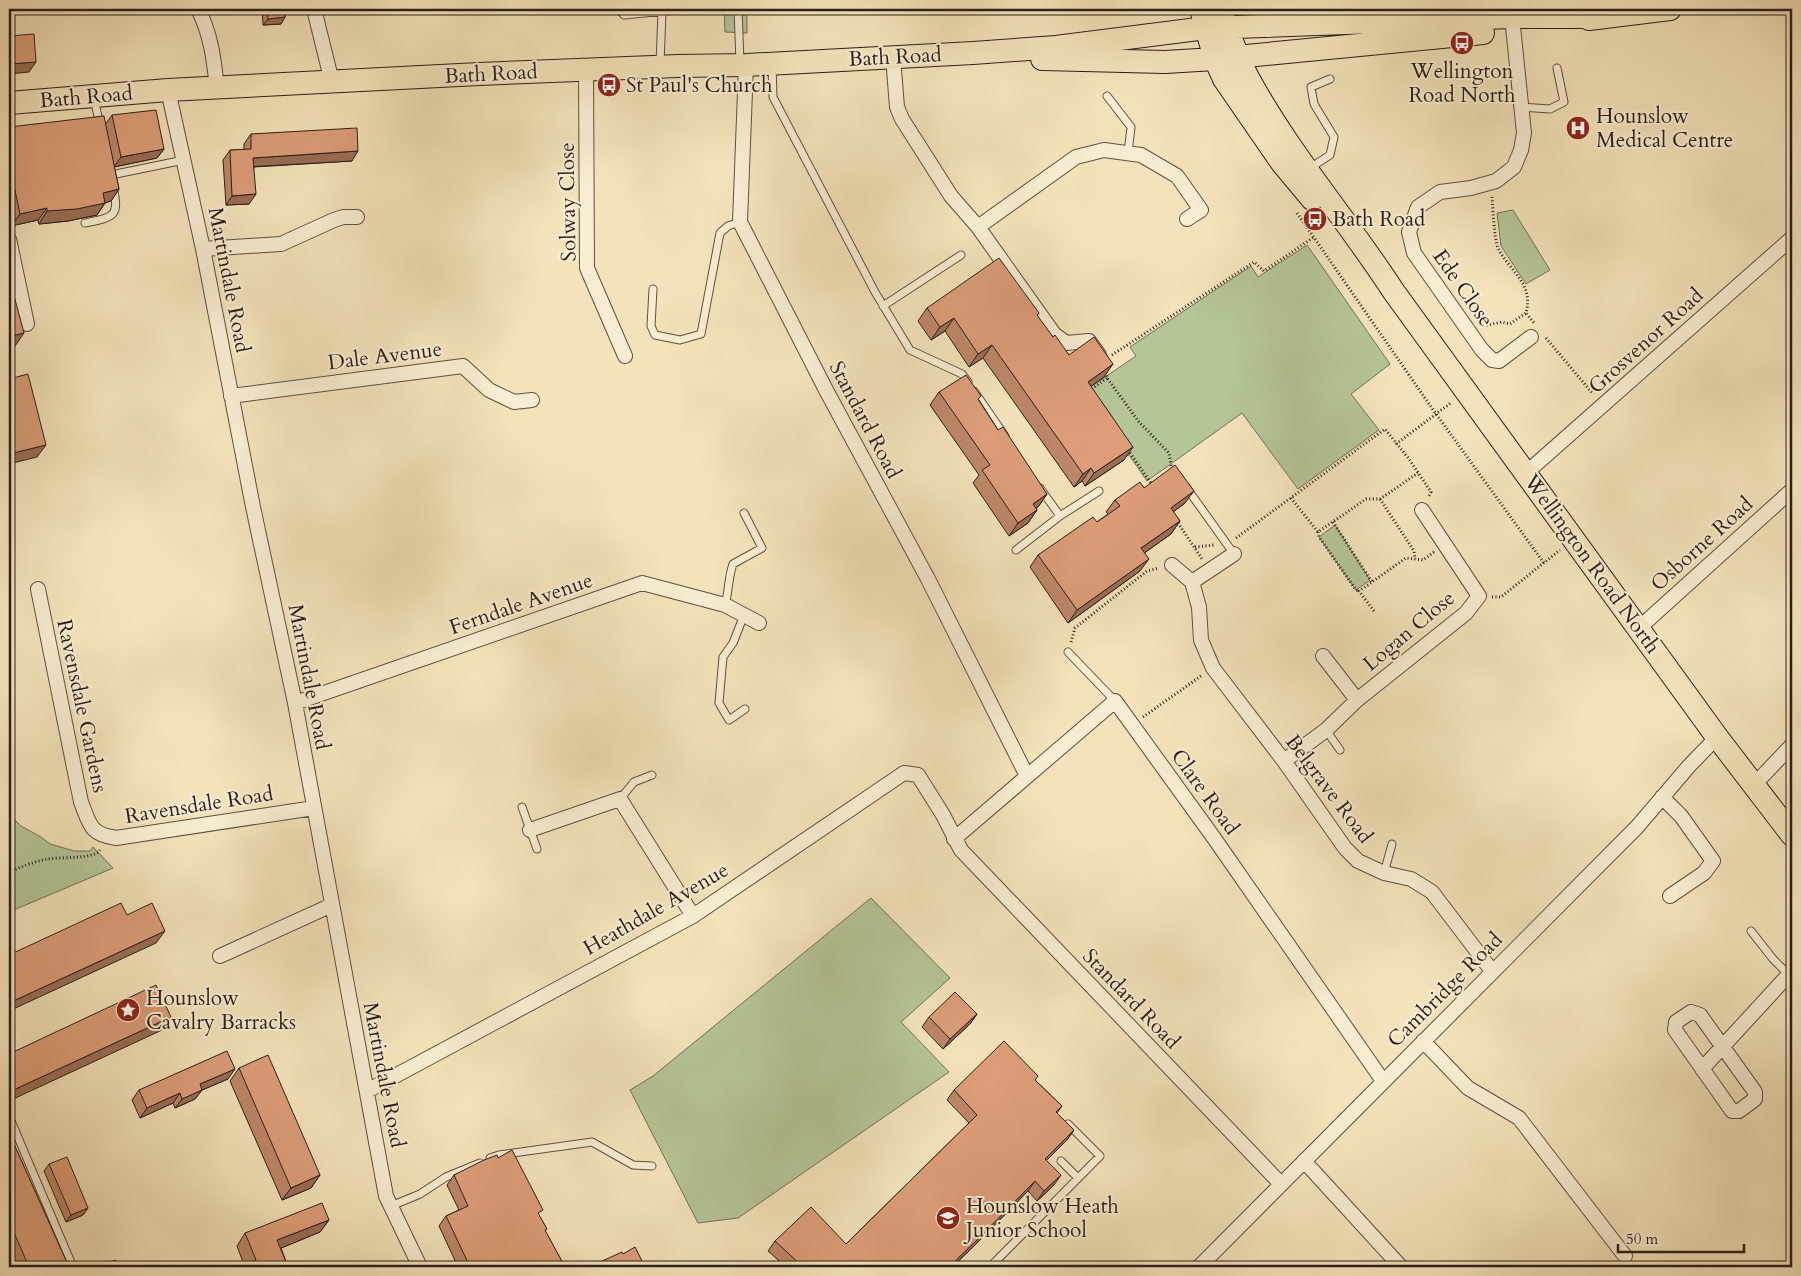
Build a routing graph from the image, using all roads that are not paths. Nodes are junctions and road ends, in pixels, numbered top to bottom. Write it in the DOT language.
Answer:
graph roads {
  1 [pos="198,9"];
  2 [pos="314,9"];
  3 [pos="619,9"];
  4 [pos="686,9"];
  5 [pos="738,9"];
  6 [pos="1670,9"];
  7 [pos="662,12"];
  8 [pos="1513,24"];
  9 [pos="1219,34"];
  10 [pos="973,53"];
  11 [pos="894,57"];
  12 [pos="772,64"];
  13 [pos="743,65"];
  14 [pos="660,67"];
  15 [pos="1557,68"];
  16 [pos="586,70"];
  17 [pos="1330,79"];
  18 [pos="332,82"];
  19 [pos="217,88"];
  20 [pos="168,90"];
  21 [pos="94,96"];
  22 [pos="1107,96"];
  23 [pos="9,103"];
  24 [pos="1522,107"];
  25 [pos="101,128"];
  26 [pos="1128,153"];
  27 [pos="184,160"];
  28 [pos="109,165"];
  29 [pos="1308,170"];
  30 [pos="111,175"];
  31 [pos="357,217"];
  32 [pos="1187,219"];
  33 [pos="740,222"];
  34 [pos="85,223"];
  35 [pos="978,227"];
  36 [pos="1792,238"];
  37 [pos="9,239"];
  38 [pos="203,249"];
  39 [pos="961,255"];
  40 [pos="653,289"];
  41 [pos="1394,292"];
  42 [pos="883,306"];
  43 [pos="28,324"];
  44 [pos="1535,331"];
  45 [pos="624,356"];
  46 [pos="1104,360"];
  47 [pos="231,396"];
  48 [pos="532,400"];
  49 [pos="1011,445"];
  50 [pos="1172,469"];
  51 [pos="1526,473"];
  52 [pos="1038,485"];
  53 [pos="1792,490"];
  54 [pos="1100,491"];
  55 [pos="1422,510"];
  56 [pos="744,513"];
  57 [pos="1060,516"];
  58 [pos="1231,549"];
  59 [pos="1016,550"];
  60 [pos="1172,565"];
  61 [pos="1192,582"];
  62 [pos="38,590"];
  63 [pos="725,605"];
  64 [pos="744,616"];
  65 [pos="759,624"];
  66 [pos="1639,628"];
  67 [pos="1068,652"];
  68 [pos="1323,656"];
  69 [pos="1357,700"];
  70 [pos="1115,701"];
  71 [pos="295,703"];
  72 [pos="745,709"];
  73 [pos="1326,730"];
  74 [pos="1717,737"];
  75 [pos="1792,745"];
  76 [pos="1340,750"];
  77 [pos="1284,761"];
  78 [pos="652,775"];
  79 [pos="1028,776"];
  80 [pos="1754,786"];
  81 [pos="1662,797"];
  82 [pos="620,799"];
  83 [pos="522,807"];
  84 [pos="314,808"];
  85 [pos="530,830"];
  86 [pos="97,832"];
  87 [pos="1792,835"];
  88 [pos="954,839"];
  89 [pos="1392,844"];
  90 [pos="537,849"];
  91 [pos="1384,873"];
  92 [pos="1670,896"];
  93 [pos="332,905"];
  94 [pos="693,916"];
  95 [pos="1750,931"];
  96 [pos="220,956"];
  97 [pos="1492,971"];
  98 [pos="1790,973"];
  99 [pos="1423,1041"];
  100 [pos="1723,1047"];
  101 [pos="1702,1069"];
  102 [pos="1382,1081"];
  103 [pos="367,1091"];
  104 [pos="9,1116"];
  105 [pos="1065,1121"];
  106 [pos="1061,1161"];
  107 [pos="1304,1161"];
  108 [pos="652,1166"];
  109 [pos="1078,1178"];
  110 [pos="1281,1184"];
  111 [pos="391,1206"];
  112 [pos="1625,1256"];
  113 [pos="73,1267"];
  114 [pos="420,1267"];
  115 [pos="995,1267"];
  116 [pos="1199,1267"];
  117 [pos="1401,1267"];
  1 -- 19 [label="street"];
  2 -- 18 [label="street"];
  3 -- 7 [label="lane"];
  4 -- 7 [label="lane"];
  5 -- 13 [label="lane"];
  6 -- 8 [label="main road, Bath Road"];
  7 -- 14 [label="lane"];
  8 -- 9 [label="main road, Bath Road"];
  8 -- 9 [label="main road, Bath Road"];
  8 -- 24 [label="street, Ede Close"];
  9 -- 10 [label="main road, Bath Road"];
  9 -- 10 [label="main road, Bath Road"];
  9 -- 29 [label="main road, Wellington Road North"];
  9 -- 41 [label="main road, Wellington Road North"];
  10 -- 11 [label="main road, Bath Road"];
  11 -- 12 [label="main road, Bath Road"];
  11 -- 35 [label="street"];
  12 -- 13 [label="main road, Bath Road"];
  12 -- 42 [label="lane"];
  13 -- 14 [label="main road, Bath Road"];
  13 -- 33 [label="street, Standard Road"];
  14 -- 16 [label="main road, Bath Road"];
  15 -- 24 [label="lane"];
  16 -- 18 [label="main road, Bath Road"];
  16 -- 45 [label="street, Solway Close"];
  17 -- 29 [label="lane"];
  18 -- 19 [label="main road, Bath Road"];
  19 -- 20 [label="main road, Bath Road"];
  20 -- 21 [label="main road, Bath Road"];
  20 -- 27 [label="street, Martindale Road"];
  21 -- 23 [label="main road, Bath Road"];
  21 -- 25 [label="lane"];
  22 -- 26 [label="lane"];
  24 -- 44 [label="street, Ede Close"];
  26 -- 32 [label="street"];
  26 -- 35 [label="street"];
  27 -- 30 [label="lane"];
  27 -- 38 [label="street, Martindale Road"];
  28 -- 30 [label="lane"];
  29 -- 41 [label="main road, Wellington Road North"];
  30 -- 34 [label="lane"];
  31 -- 38 [label="street"];
  33 -- 40 [label="lane"];
  33 -- 79 [label="street, Standard Road"];
  35 -- 46 [label="street"];
  36 -- 51 [label="street, Grosvenor Road"];
  37 -- 43 [label="street"];
  38 -- 47 [label="street, Martindale Road"];
  39 -- 42 [label="lane"];
  41 -- 51 [label="main road, Wellington Road North"];
  42 -- 49 [label="lane"];
  47 -- 48 [label="street, Dale Avenue"];
  47 -- 71 [label="street, Martindale Road"];
  50 -- 58 [label="lane"];
  51 -- 66 [label="main road, Wellington Road North"];
  52 -- 57 [label="lane"];
  53 -- 66 [label="street, Osborne Road"];
  54 -- 57 [label="lane"];
  55 -- 69 [label="street, Logan Close"];
  56 -- 63 [label="lane"];
  57 -- 59 [label="lane"];
  58 -- 61 [label="street"];
  60 -- 61 [label="street"];
  61 -- 77 [label="street, Belgrave Road"];
  62 -- 86 [label="street, Ravensdale Gardens"];
  63 -- 64 [label="street, Ferndale Avenue"];
  63 -- 71 [label="street, Ferndale Avenue"];
  64 -- 65 [label="street, Ferndale Avenue"];
  64 -- 72 [label="lane"];
  66 -- 74 [label="main road, Wellington Road North"];
  67 -- 70 [label="lane"];
  68 -- 69 [label="street"];
  69 -- 73 [label="street, Logan Close"];
  70 -- 79 [label="street"];
  70 -- 102 [label="street, Clare Road"];
  71 -- 84 [label="street, Martindale Road"];
  73 -- 76 [label="lane"];
  73 -- 77 [label="street, Logan Close"];
  74 -- 80 [label="main road, Wellington Road North"];
  74 -- 81 [label="street, Cambridge Road"];
  75 -- 80 [label="street"];
  77 -- 91 [label="street, Belgrave Road"];
  78 -- 82 [label="lane"];
  79 -- 88 [label="street"];
  80 -- 87 [label="main road, Wellington Road North"];
  81 -- 92 [label="street"];
  81 -- 97 [label="street, Cambridge Road"];
  82 -- 85 [label="street"];
  82 -- 94 [label="street"];
  83 -- 85 [label="lane"];
  84 -- 86 [label="street, Ravensdale Road"];
  84 -- 93 [label="street, Martindale Road"];
  85 -- 90 [label="lane"];
  88 -- 94 [label="street, Heathdale Avenue"];
  88 -- 110 [label="street, Standard Road"];
  89 -- 91 [label="lane"];
  91 -- 97 [label="street, Belgrave Road"];
  93 -- 96 [label="street"];
  93 -- 103 [label="street, Martindale Road"];
  94 -- 103 [label="street, Heathdale Avenue"];
  95 -- 98 [label="lane"];
  97 -- 99 [label="street, Cambridge Road"];
  98 -- 100 [label="street"];
  99 -- 102 [label="street, Cambridge Road"];
  99 -- 112 [label="street"];
  100 -- 101 [label="street"];
  100 -- 101 [label="street"];
  100 -- 101 [label="street"];
  102 -- 107 [label="street, Cambridge Road"];
  103 -- 111 [label="street, Martindale Road"];
  104 -- 113 [label="lane"];
  105 -- 109 [label="lane"];
  106 -- 109 [label="lane"];
  107 -- 110 [label="street, Cambridge Road"];
  107 -- 117 [label="street"];
  108 -- 111 [label="lane"];
  109 -- 115 [label="lane"];
  110 -- 116 [label="street, Cambridge Road"];
  111 -- 114 [label="street, Martindale Road"];
}
